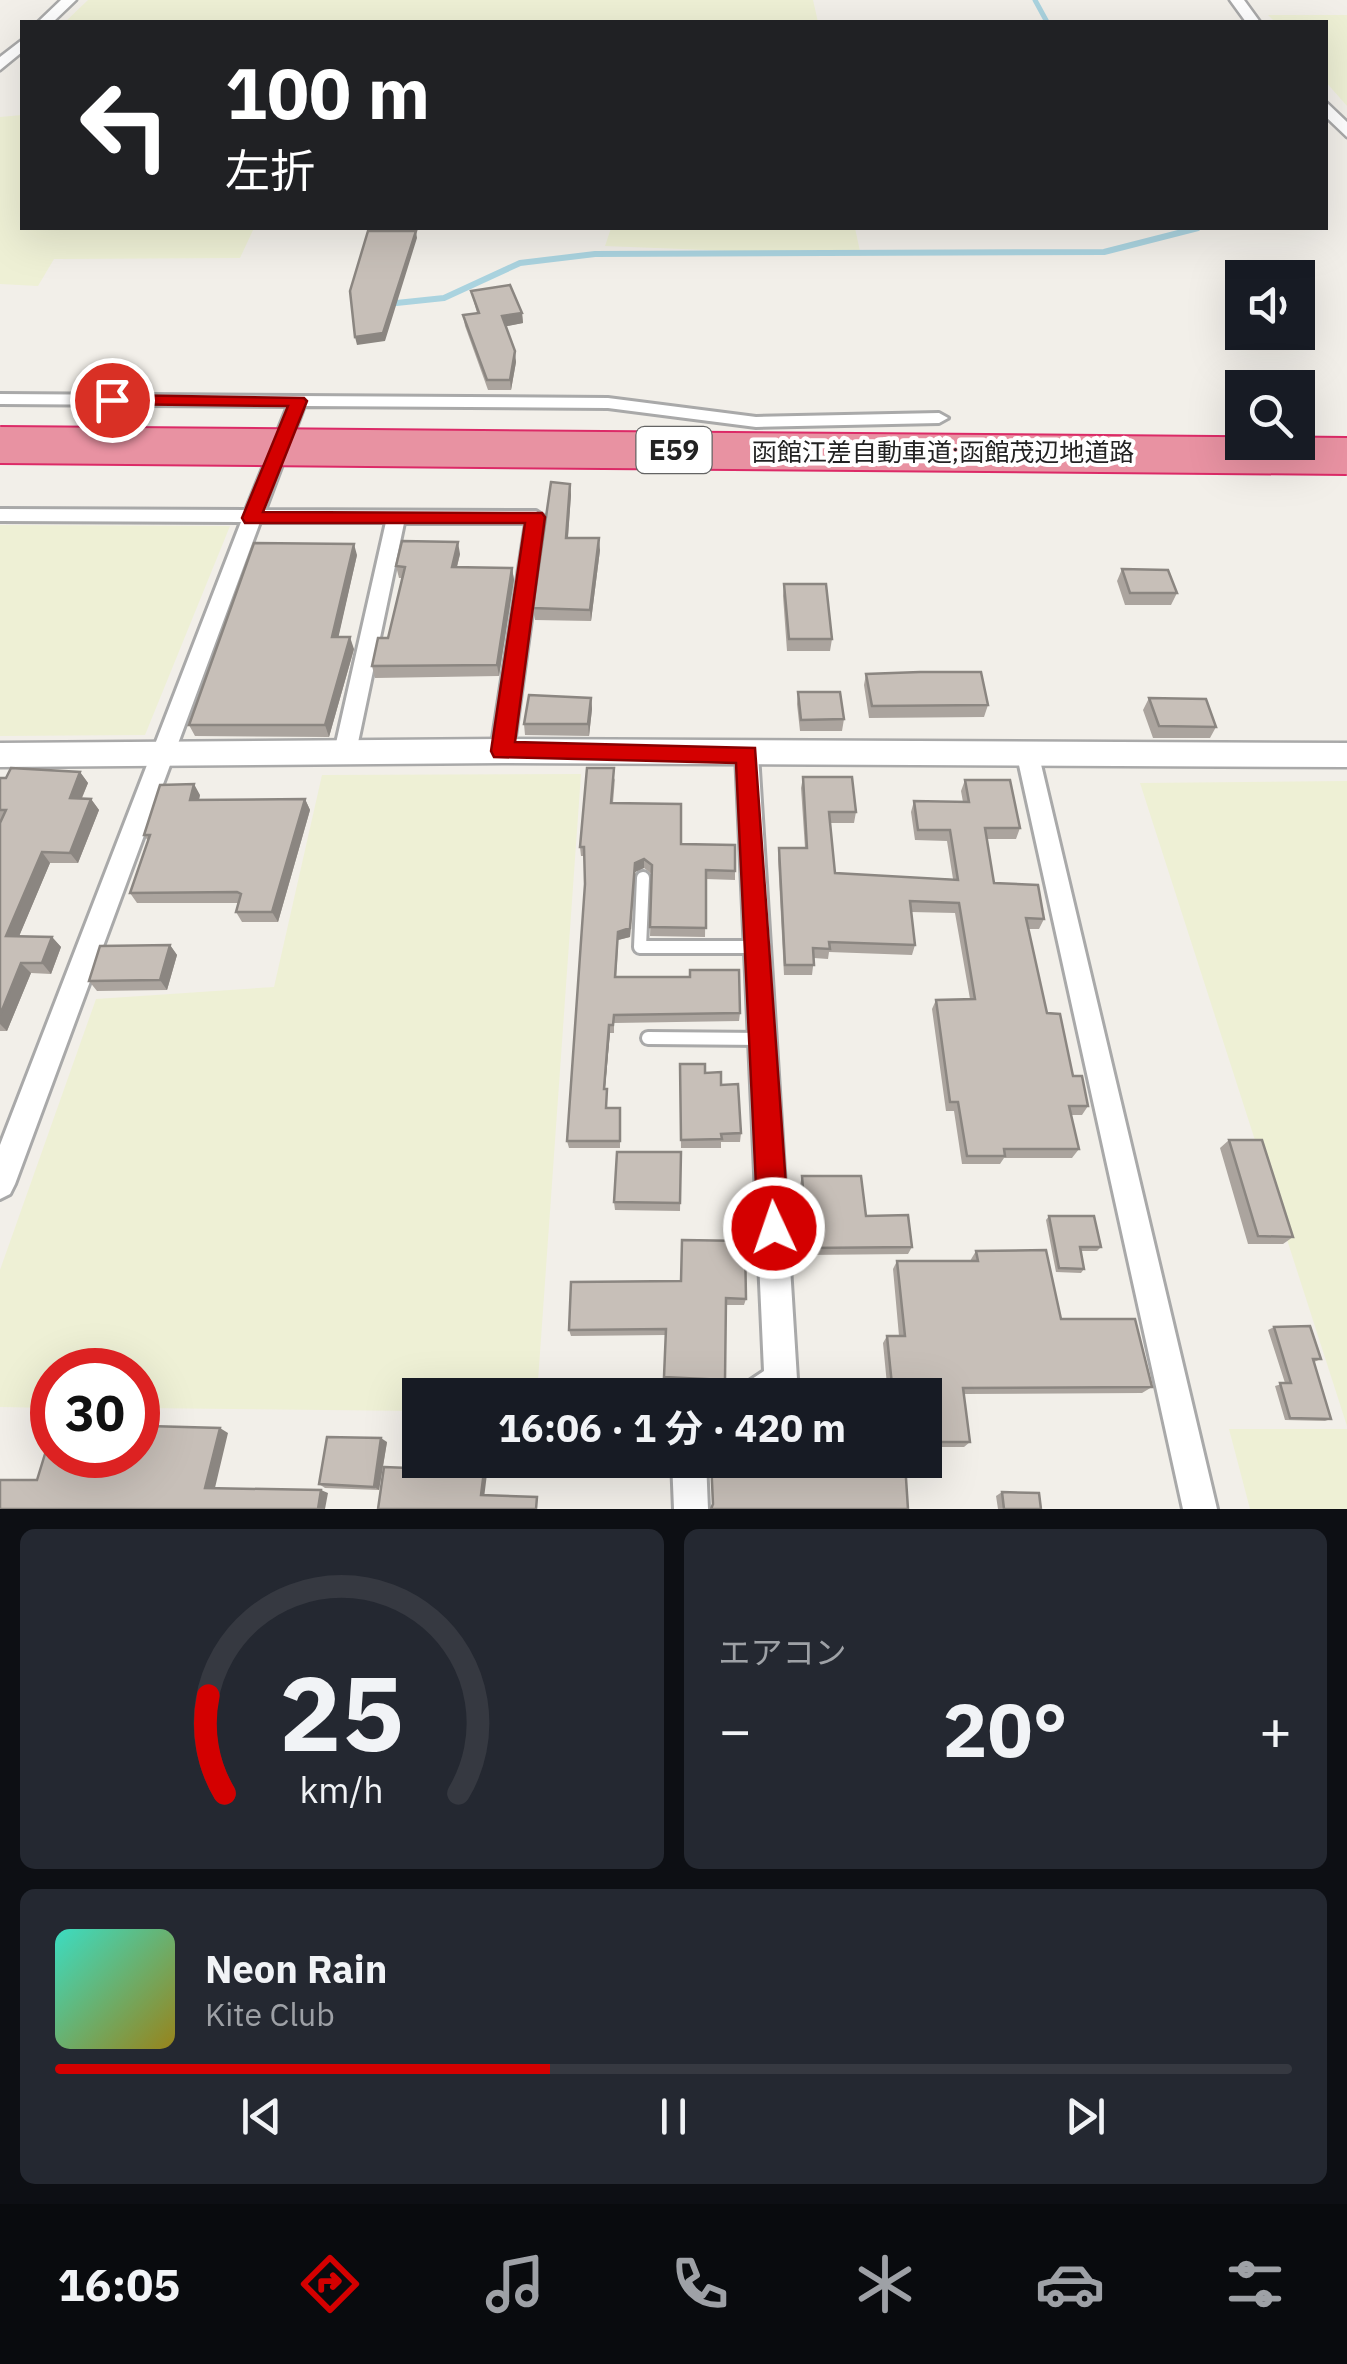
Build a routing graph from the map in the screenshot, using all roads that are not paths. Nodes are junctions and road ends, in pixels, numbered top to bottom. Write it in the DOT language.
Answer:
graph roads {
  1 [pos="69,0"];
  2 [pos="47,20"];
  3 [pos="20,46"];
  4 [pos="0,65"];
  5 [pos="1328,110"];
  6 [pos="1347,132"];
  7 [pos="0,399"];
  8 [pos="298,401"];
  9 [pos="939,418"];
  10 [pos="0,445"];
  11 [pos="1347,456"];
  12 [pos="0,471"];
  13 [pos="1347,480"];
  14 [pos="0,516"];
  15 [pos="251,518"];
  16 [pos="396,518"];
  17 [pos="502,751"];
  18 [pos="345,752"];
  19 [pos="160,754"];
  20 [pos="747,754"];
  21 [pos="1347,754"];
  22 [pos="0,755"];
  23 [pos="1028,756"];
  24 [pos="643,878"];
  25 [pos="758,947"];
  26 [pos="648,1038"];
  27 [pos="764,1039"];
  28 [pos="0,1184"];
  29 [pos="781,1378"];
  30 [pos="690,1478"];
  31 [pos="691,1509"];
  32 [pos="1200,1509"];
  1 -- 2 [label="street"];
  3 -- 4 [label="street"];
  5 -- 6 [label="street"];
  7 -- 8 [label="street"];
  8 -- 9 [label="street"];
  8 -- 15 [label="street"];
  10 -- 11 [label="highway, 函館江差自動車道;函館茂辺地道路 / E59, bridge"];
  12 -- 13 [label="highway, 函館江差自動車道;函館茂辺地道路 / E59"];
  14 -- 15 [label="street"];
  15 -- 16 [label="street"];
  15 -- 19 [label="street"];
  16 -- 17 [label="street"];
  16 -- 18 [label="street"];
  17 -- 18 [label="street"];
  17 -- 20 [label="street"];
  18 -- 19 [label="street"];
  19 -- 22 [label="street"];
  19 -- 28 [label="street"];
  20 -- 23 [label="street"];
  20 -- 25 [label="street"];
  21 -- 23 [label="street"];
  23 -- 32 [label="street"];
  24 -- 25 [label="lane"];
  25 -- 27 [label="street"];
  26 -- 27 [label="lane"];
  27 -- 29 [label="street"];
  30 -- 31 [label="street"];
}
